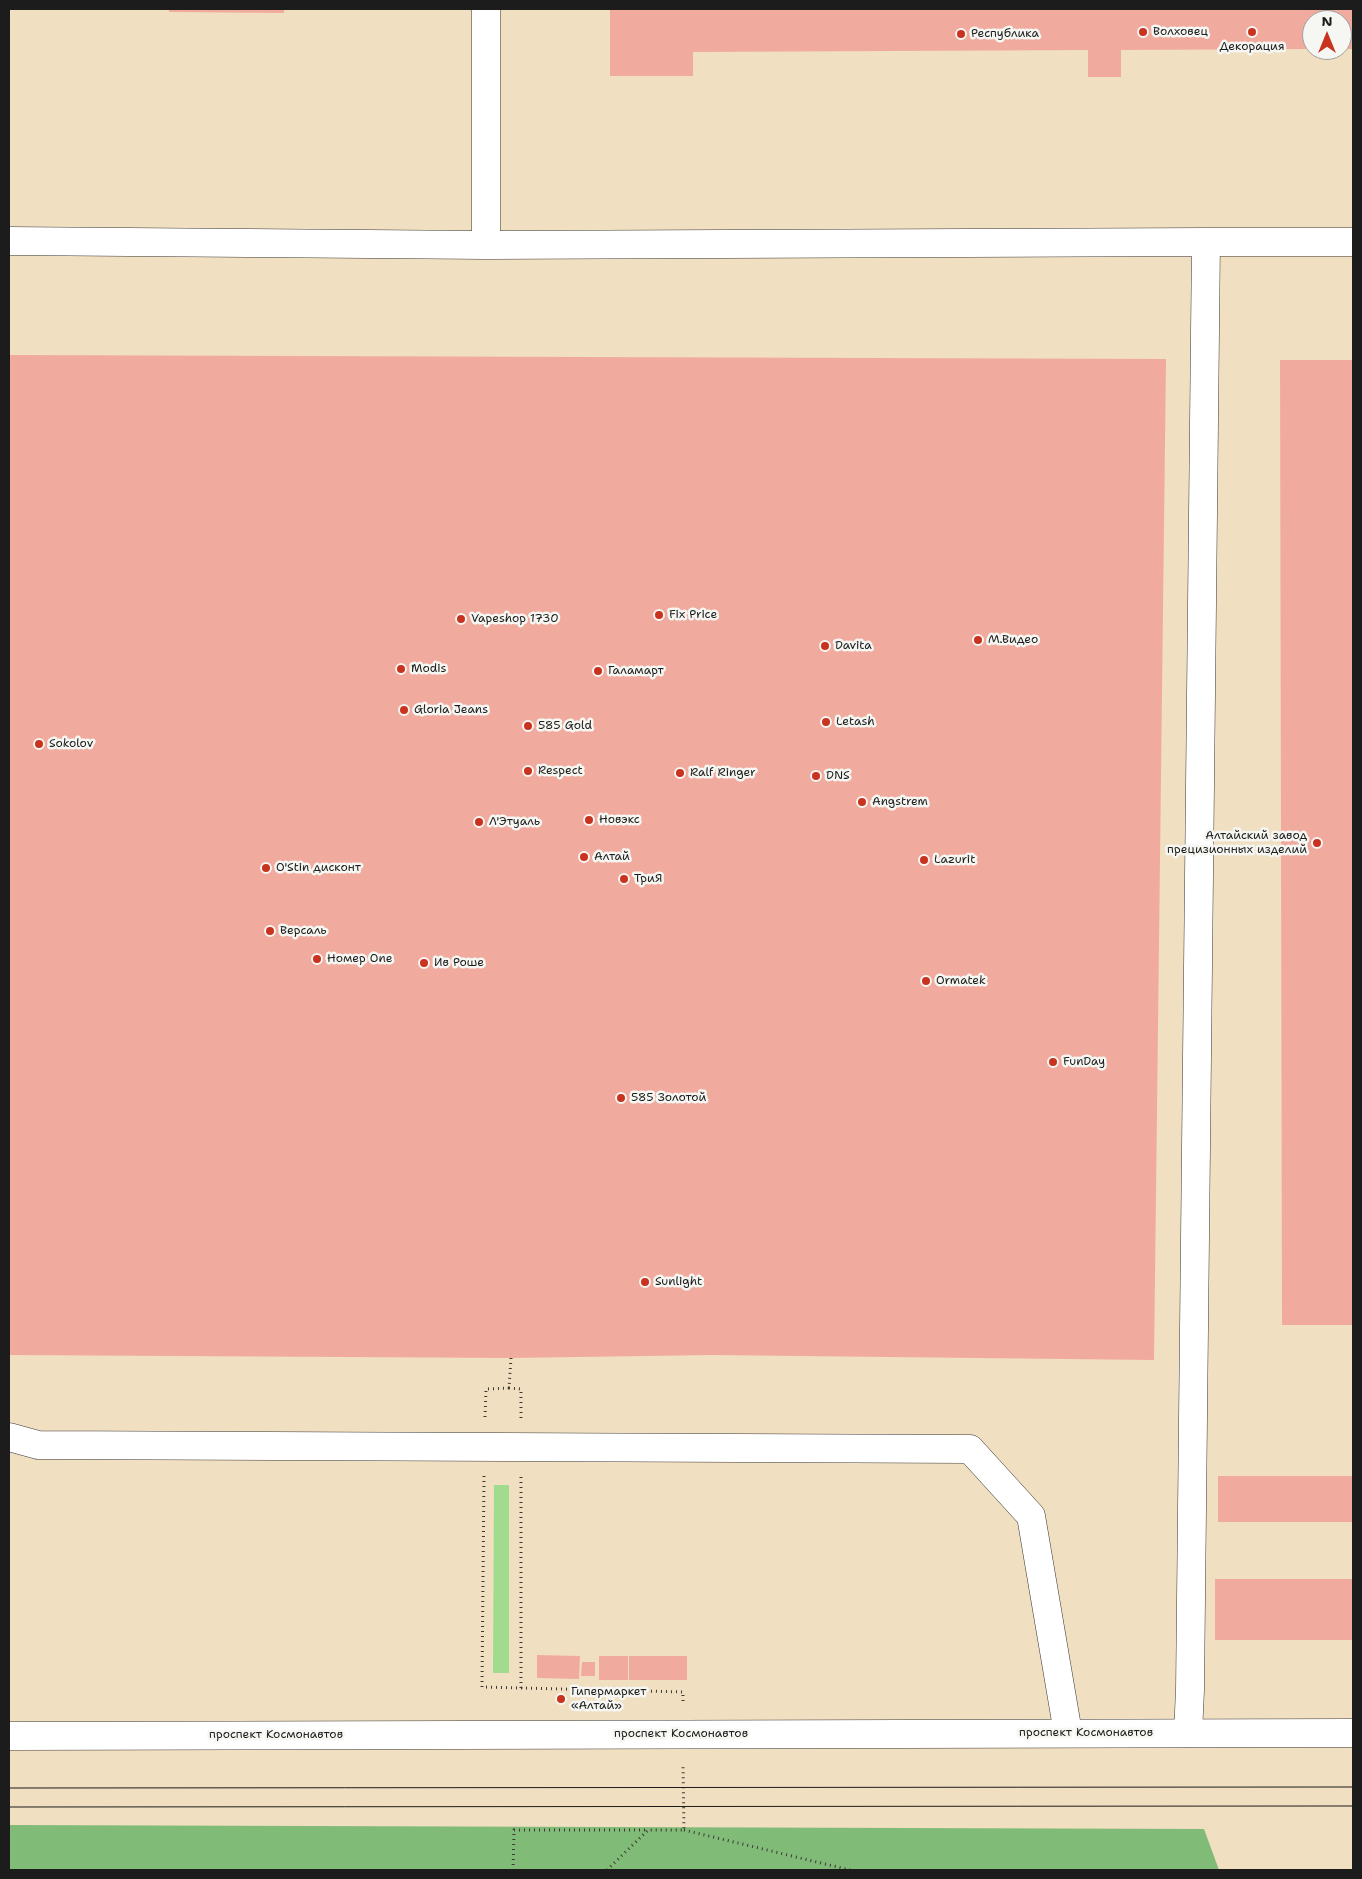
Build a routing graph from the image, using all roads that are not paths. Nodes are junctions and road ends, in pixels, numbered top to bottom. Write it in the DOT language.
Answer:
graph roads {
  1 [pos="486,9"];
  2 [pos="9,241"];
  3 [pos="1206,242"];
  4 [pos="1353,242"];
  5 [pos="486,245"];
  6 [pos="9,1437"];
  7 [pos="1068,1733"];
  8 [pos="1188,1733"];
  9 [pos="1353,1733"];
  10 [pos="9,1736"];
  1 -- 5 [label="main road"];
  2 -- 5 [label="main road"];
  3 -- 4 [label="main road"];
  3 -- 5 [label="main road"];
  3 -- 8 [label="main road"];
  6 -- 7 [label="main road"];
  7 -- 8 [label="main road, проспект Космонавтов"];
  7 -- 10 [label="main road, проспект Космонавтов"];
  8 -- 9 [label="main road, проспект Космонавтов"];
}
